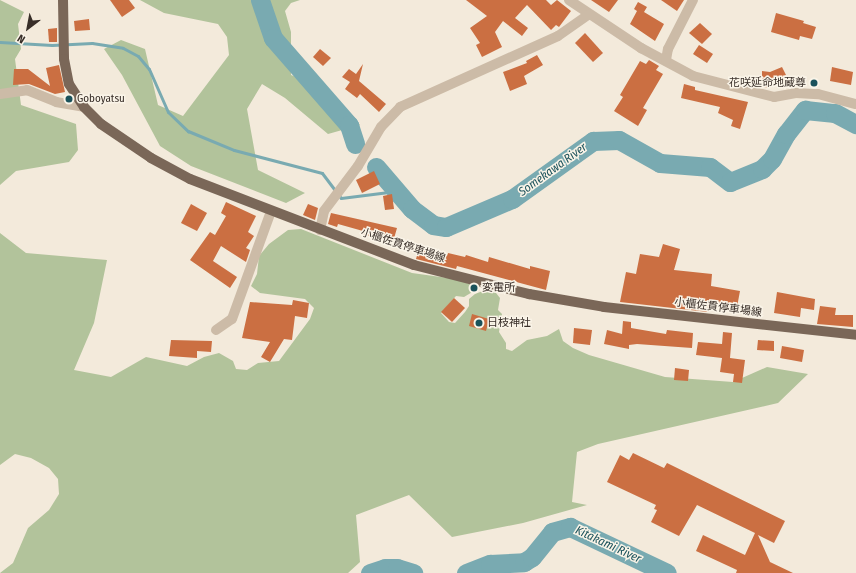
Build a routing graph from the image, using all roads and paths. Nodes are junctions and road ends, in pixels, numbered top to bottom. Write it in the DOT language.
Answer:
graph roads {
  1 [pos="63,0"];
  2 [pos="569,0"];
  3 [pos="693,0"];
  4 [pos="588,15"];
  5 [pos="666,60"];
  6 [pos="0,94"];
  7 [pos="856,104"];
  8 [pos="84,107"];
  9 [pos="271,211"];
  10 [pos="320,230"];
  11 [pos="216,330"];
  12 [pos="856,335"];
  1 -- 8 [label="main road, 小櫃佐貫停車場線"];
  2 -- 4 [label="street"];
  3 -- 5 [label="street"];
  4 -- 5 [label="street"];
  4 -- 10 [label="street"];
  5 -- 7 [label="street"];
  6 -- 8 [label="street"];
  8 -- 9 [label="main road, 小櫃佐貫停車場線"];
  9 -- 10 [label="main road, 小櫃佐貫停車場線"];
  9 -- 11 [label="street"];
  10 -- 12 [label="main road, 小櫃佐貫停車場線"];
}
